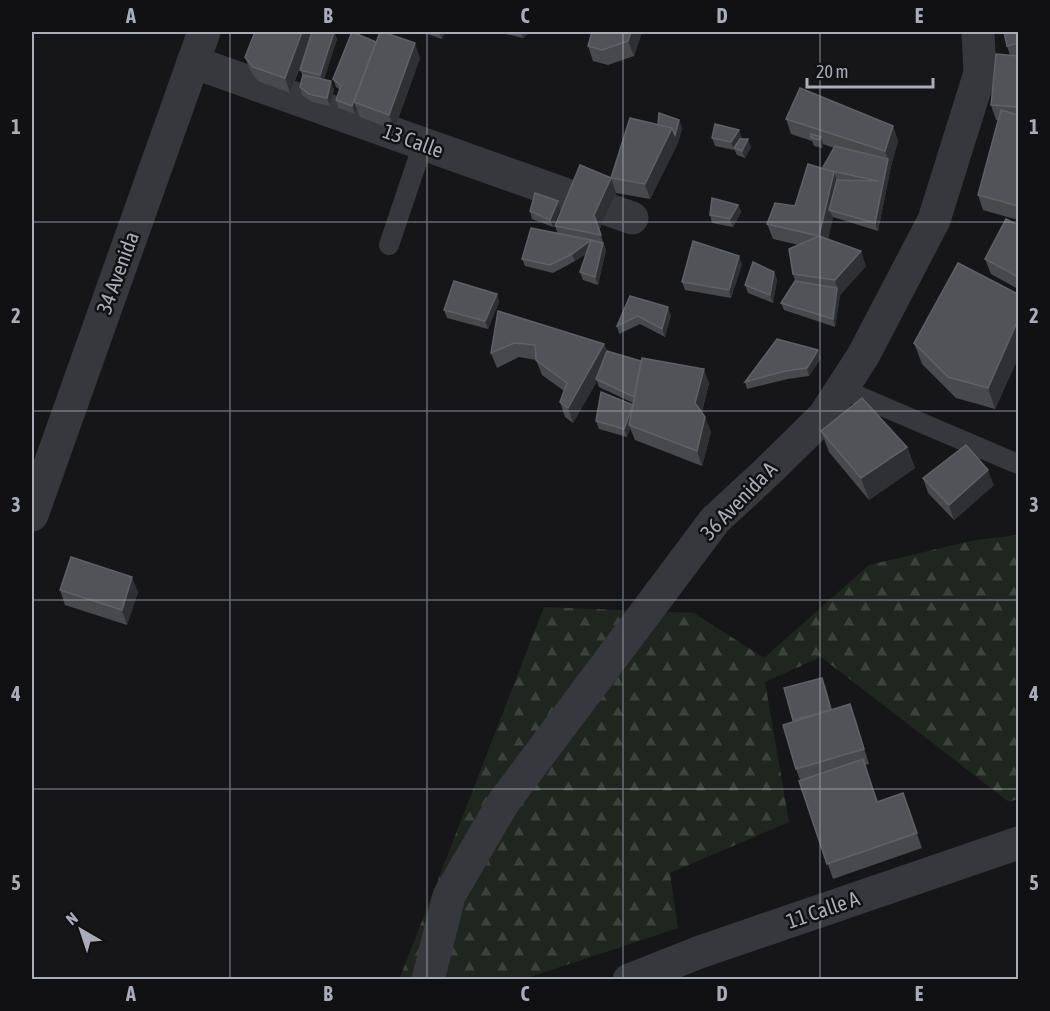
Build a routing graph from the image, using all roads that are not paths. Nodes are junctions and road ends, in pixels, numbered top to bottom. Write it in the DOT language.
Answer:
graph roads {
  1 [pos="204,32"];
  2 [pos="978,32"];
  3 [pos="193,62"];
  4 [pos="423,144"];
  5 [pos="632,218"];
  6 [pos="389,245"];
  7 [pos="842,389"];
  8 [pos="1018,464"];
  9 [pos="32,515"];
  10 [pos="1018,843"];
  11 [pos="428,980"];
  12 [pos="629,980"];
  1 -- 3 [label="street, 34 Avenida"];
  2 -- 7 [label="street, 36 Avenida A"];
  3 -- 4 [label="street, 13 Calle"];
  3 -- 9 [label="street, 34 Avenida"];
  4 -- 5 [label="street, 13 Calle"];
  4 -- 6 [label="lane"];
  7 -- 8 [label="lane"];
  7 -- 11 [label="street, 36 Avenida A"];
  10 -- 12 [label="street, 11 Calle A"];
}
